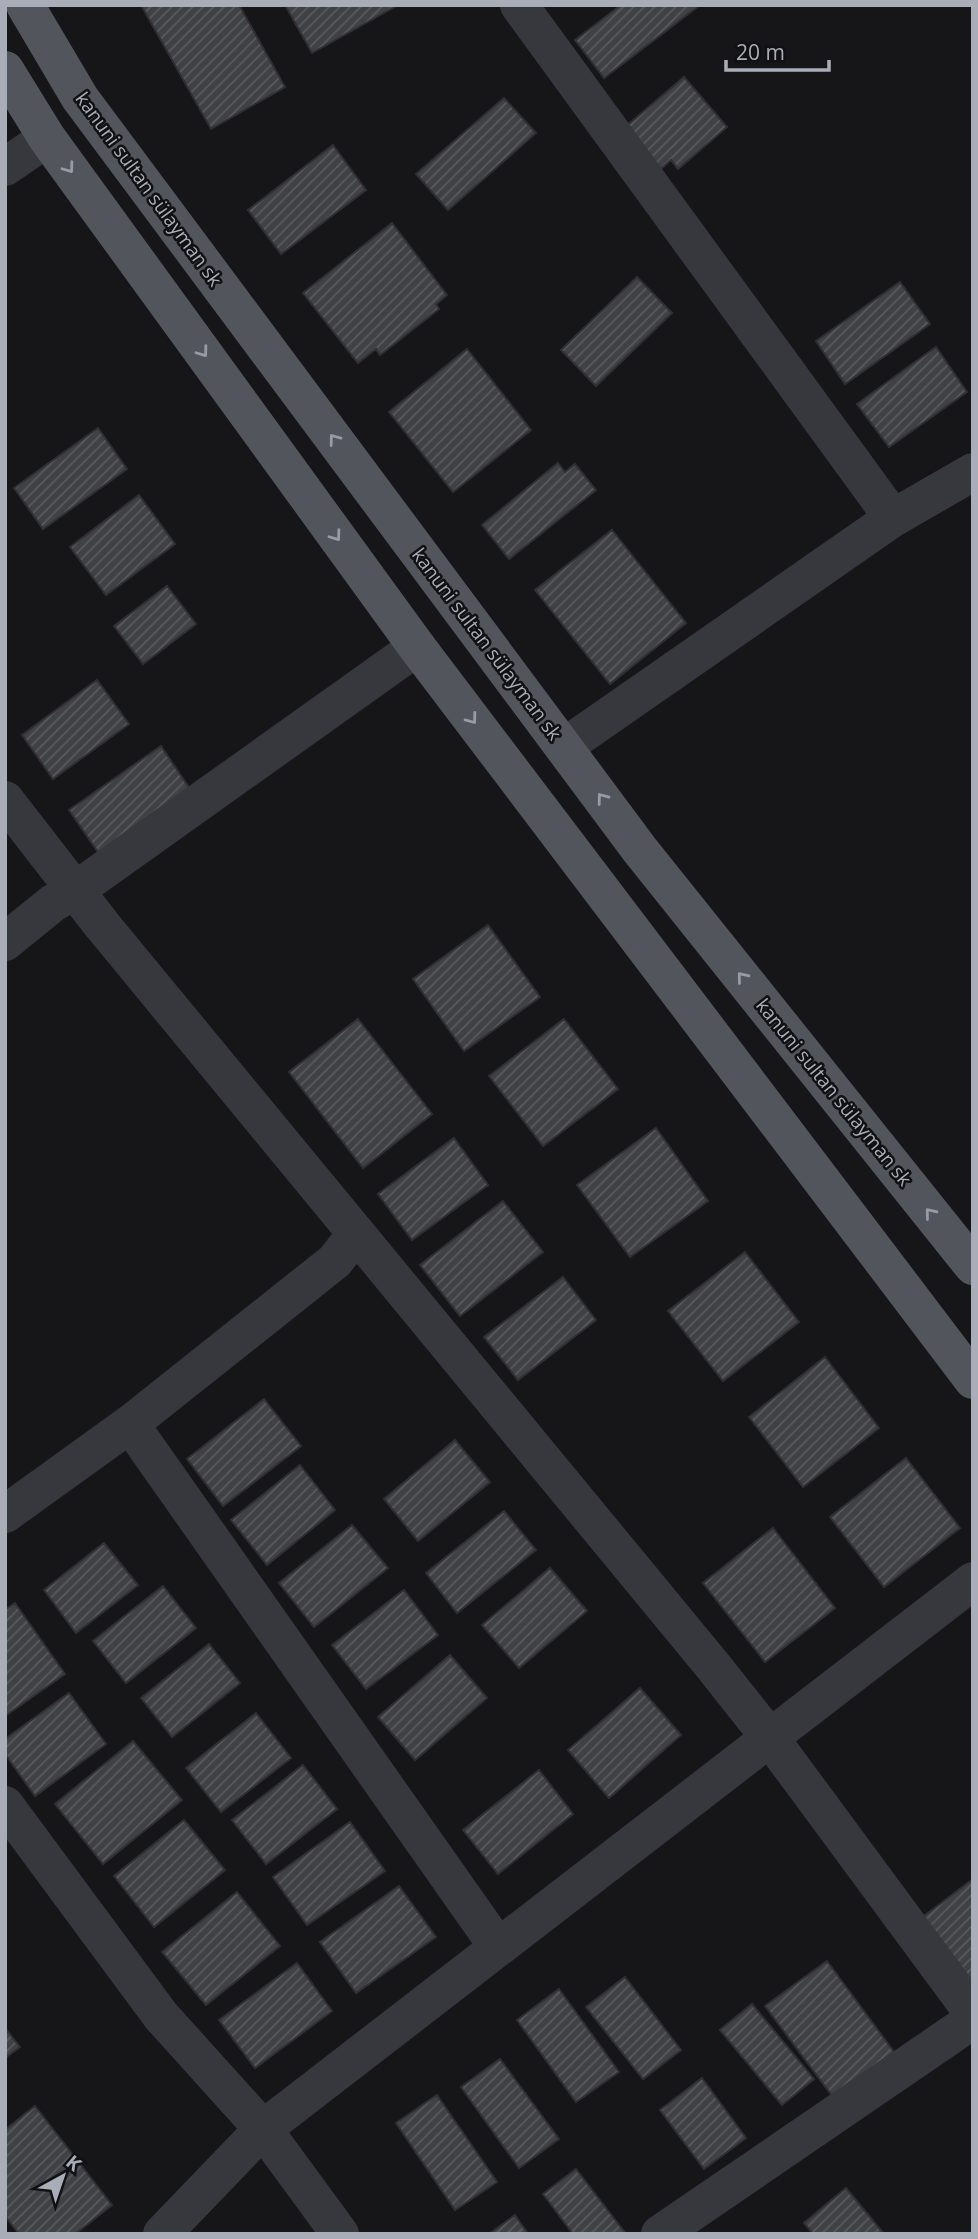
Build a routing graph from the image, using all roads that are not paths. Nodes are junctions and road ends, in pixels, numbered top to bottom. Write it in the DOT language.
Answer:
graph roads {
  1 [pos="25,5"];
  2 [pos="519,5"];
  3 [pos="5,70"];
  4 [pos="47,138"];
  5 [pos="5,167"];
  6 [pos="973,472"];
  7 [pos="893,518"];
  8 [pos="417,647"];
  9 [pos="564,747"];
  10 [pos="5,800"];
  11 [pos="76,890"];
  12 [pos="5,942"];
  13 [pos="356,1234"];
  14 [pos="973,1266"];
  15 [pos="973,1380"];
  16 [pos="130,1424"];
  17 [pos="5,1514"];
  18 [pos="973,1581"];
  19 [pos="770,1738"];
  20 [pos="5,1805"];
  21 [pos="498,1947"];
  22 [pos="973,2013"];
  23 [pos="973,2020"];
  24 [pos="262,2129"];
  25 [pos="162,2234"];
  26 [pos="340,2234"];
  27 [pos="660,2234"];
  9 -- 1 [label="main road, kanuni sultan sülayman sk, one-way"];
  2 -- 7 [label="street"];
  3 -- 4 [label="main road"];
  4 -- 5 [label="street"];
  4 -- 8 [label="main road, one-way"];
  6 -- 7 [label="street"];
  7 -- 9 [label="street"];
  8 -- 11 [label="street"];
  8 -- 15 [label="main road, one-way"];
  14 -- 9 [label="main road, kanuni sultan sülayman sk, one-way"];
  10 -- 11 [label="street"];
  11 -- 12 [label="street"];
  11 -- 13 [label="street"];
  13 -- 16 [label="street"];
  13 -- 19 [label="street"];
  16 -- 17 [label="street"];
  16 -- 21 [label="street"];
  18 -- 19 [label="street"];
  19 -- 21 [label="street"];
  19 -- 22 [label="street"];
  20 -- 24 [label="street"];
  21 -- 24 [label="street"];
  23 -- 27 [label="street"];
  24 -- 25 [label="street"];
  24 -- 26 [label="street"];
}
